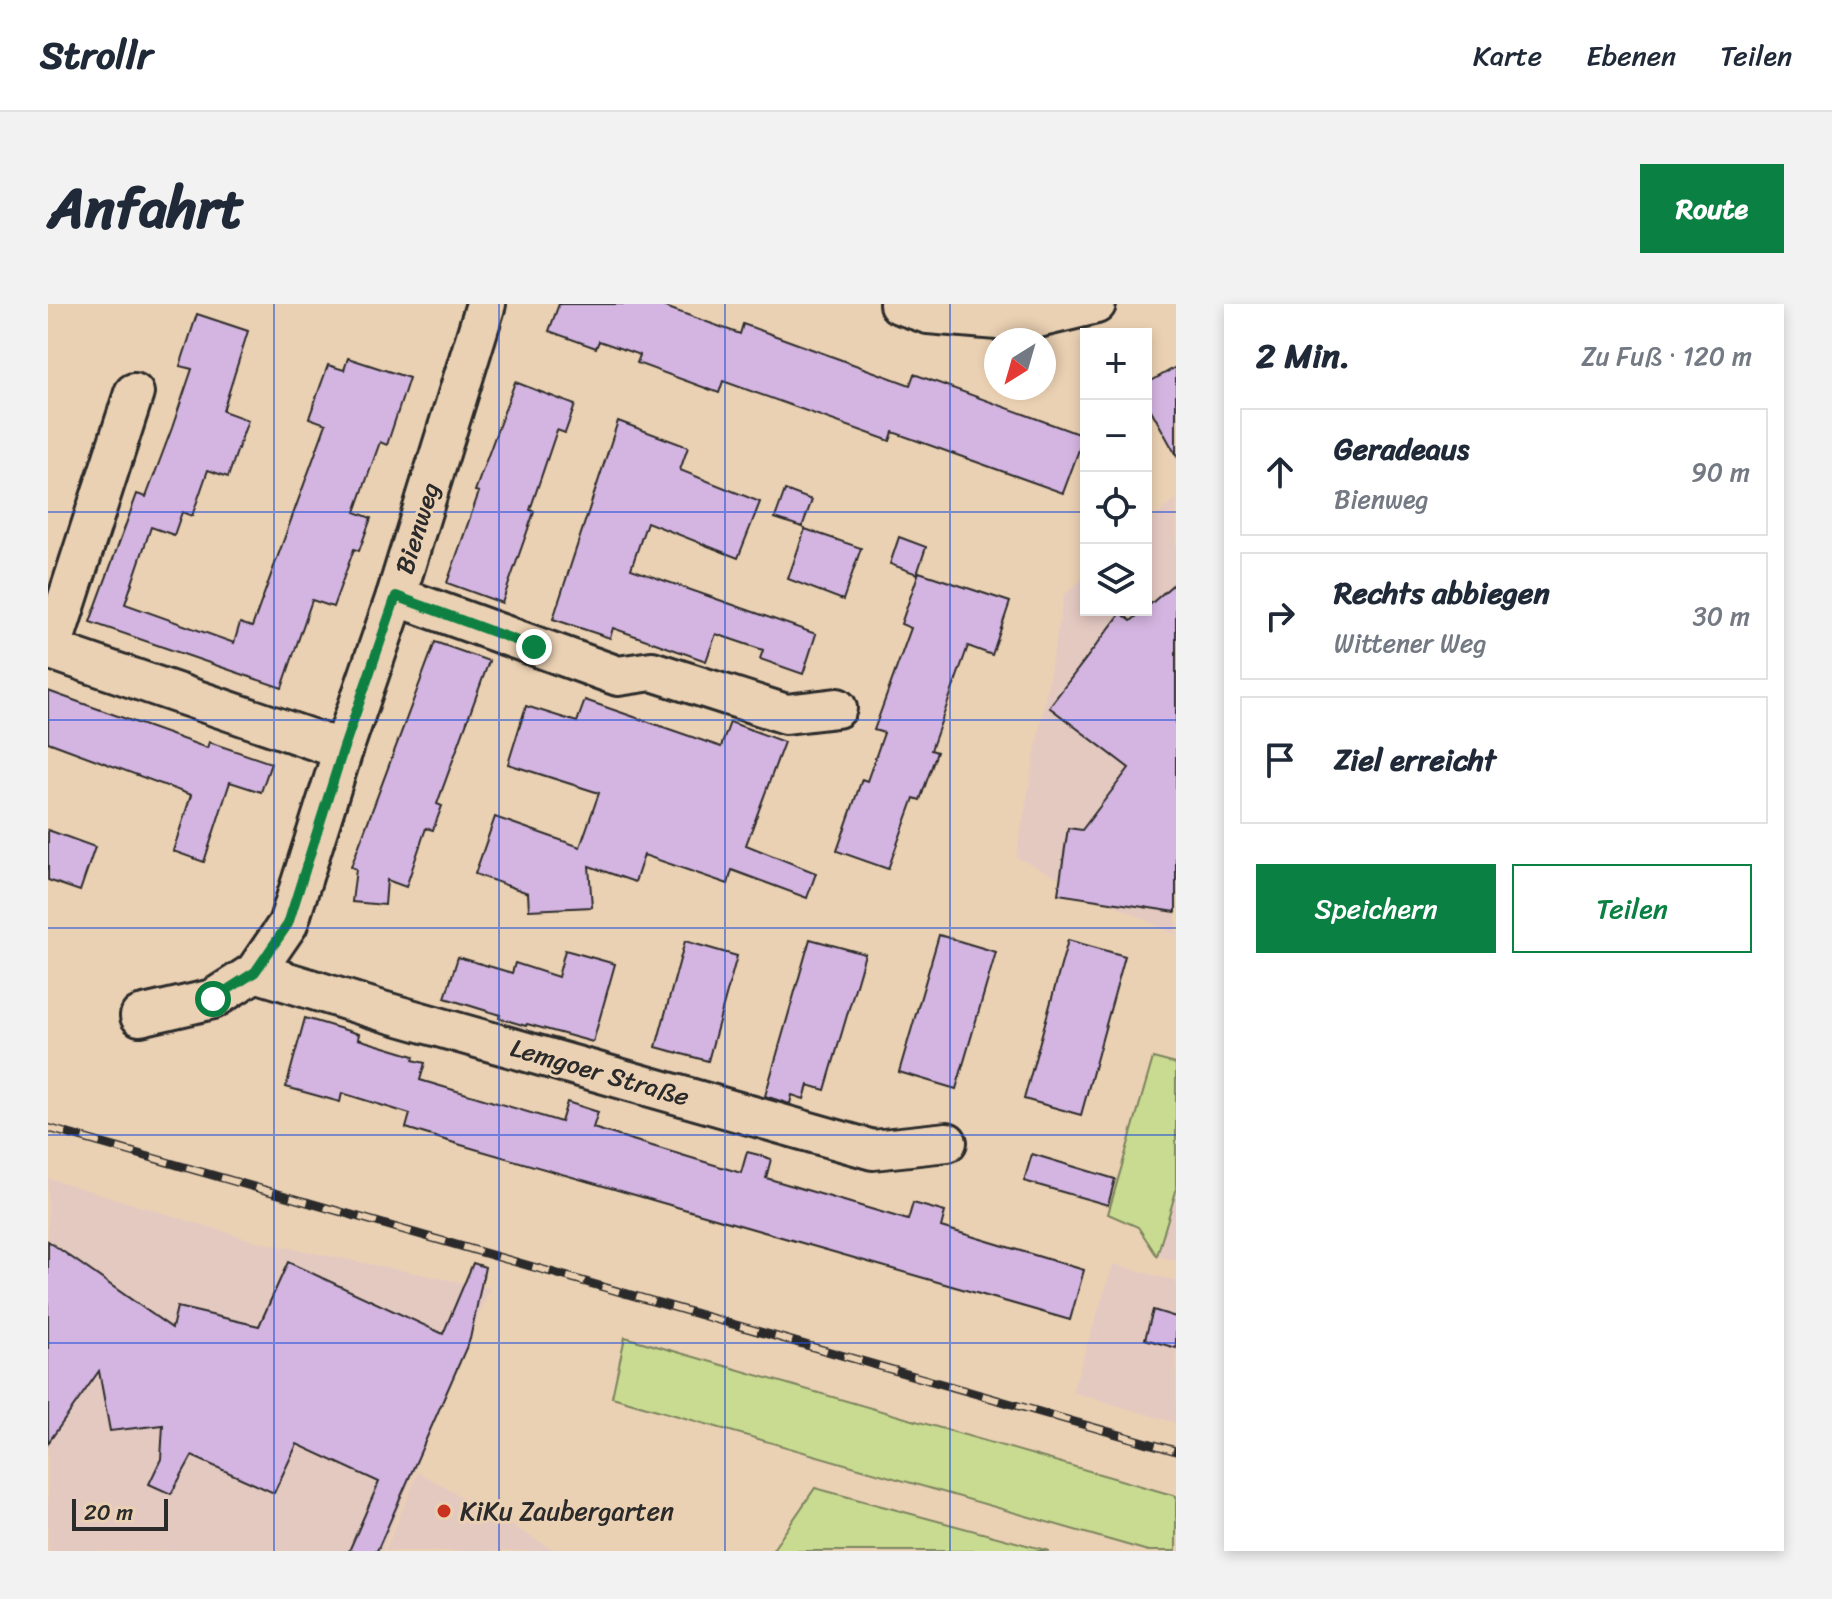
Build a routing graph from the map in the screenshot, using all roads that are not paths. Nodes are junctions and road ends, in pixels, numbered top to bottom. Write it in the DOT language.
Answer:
graph roads {
  1 [pos="486,304"];
  2 [pos="899,304"];
  3 [pos="1096,304"];
  4 [pos="134,393"];
  5 [pos="396,596"];
  6 [pos="49,649"];
  7 [pos="837,708"];
  8 [pos="343,750"];
  9 [pos="255,972"];
  10 [pos="140,1016"];
  11 [pos="947,1142"];
  1 -- 5 [label="street, Bienweg"];
  2 -- 3 [label="street"];
  4 -- 6 [label="street"];
  5 -- 7 [label="street"];
  5 -- 8 [label="street, Bienweg"];
  6 -- 8 [label="street"];
  8 -- 9 [label="street, Bienweg"];
  9 -- 10 [label="street, Bienweg"];
  9 -- 11 [label="street, Lemgoer Straße"];
}
